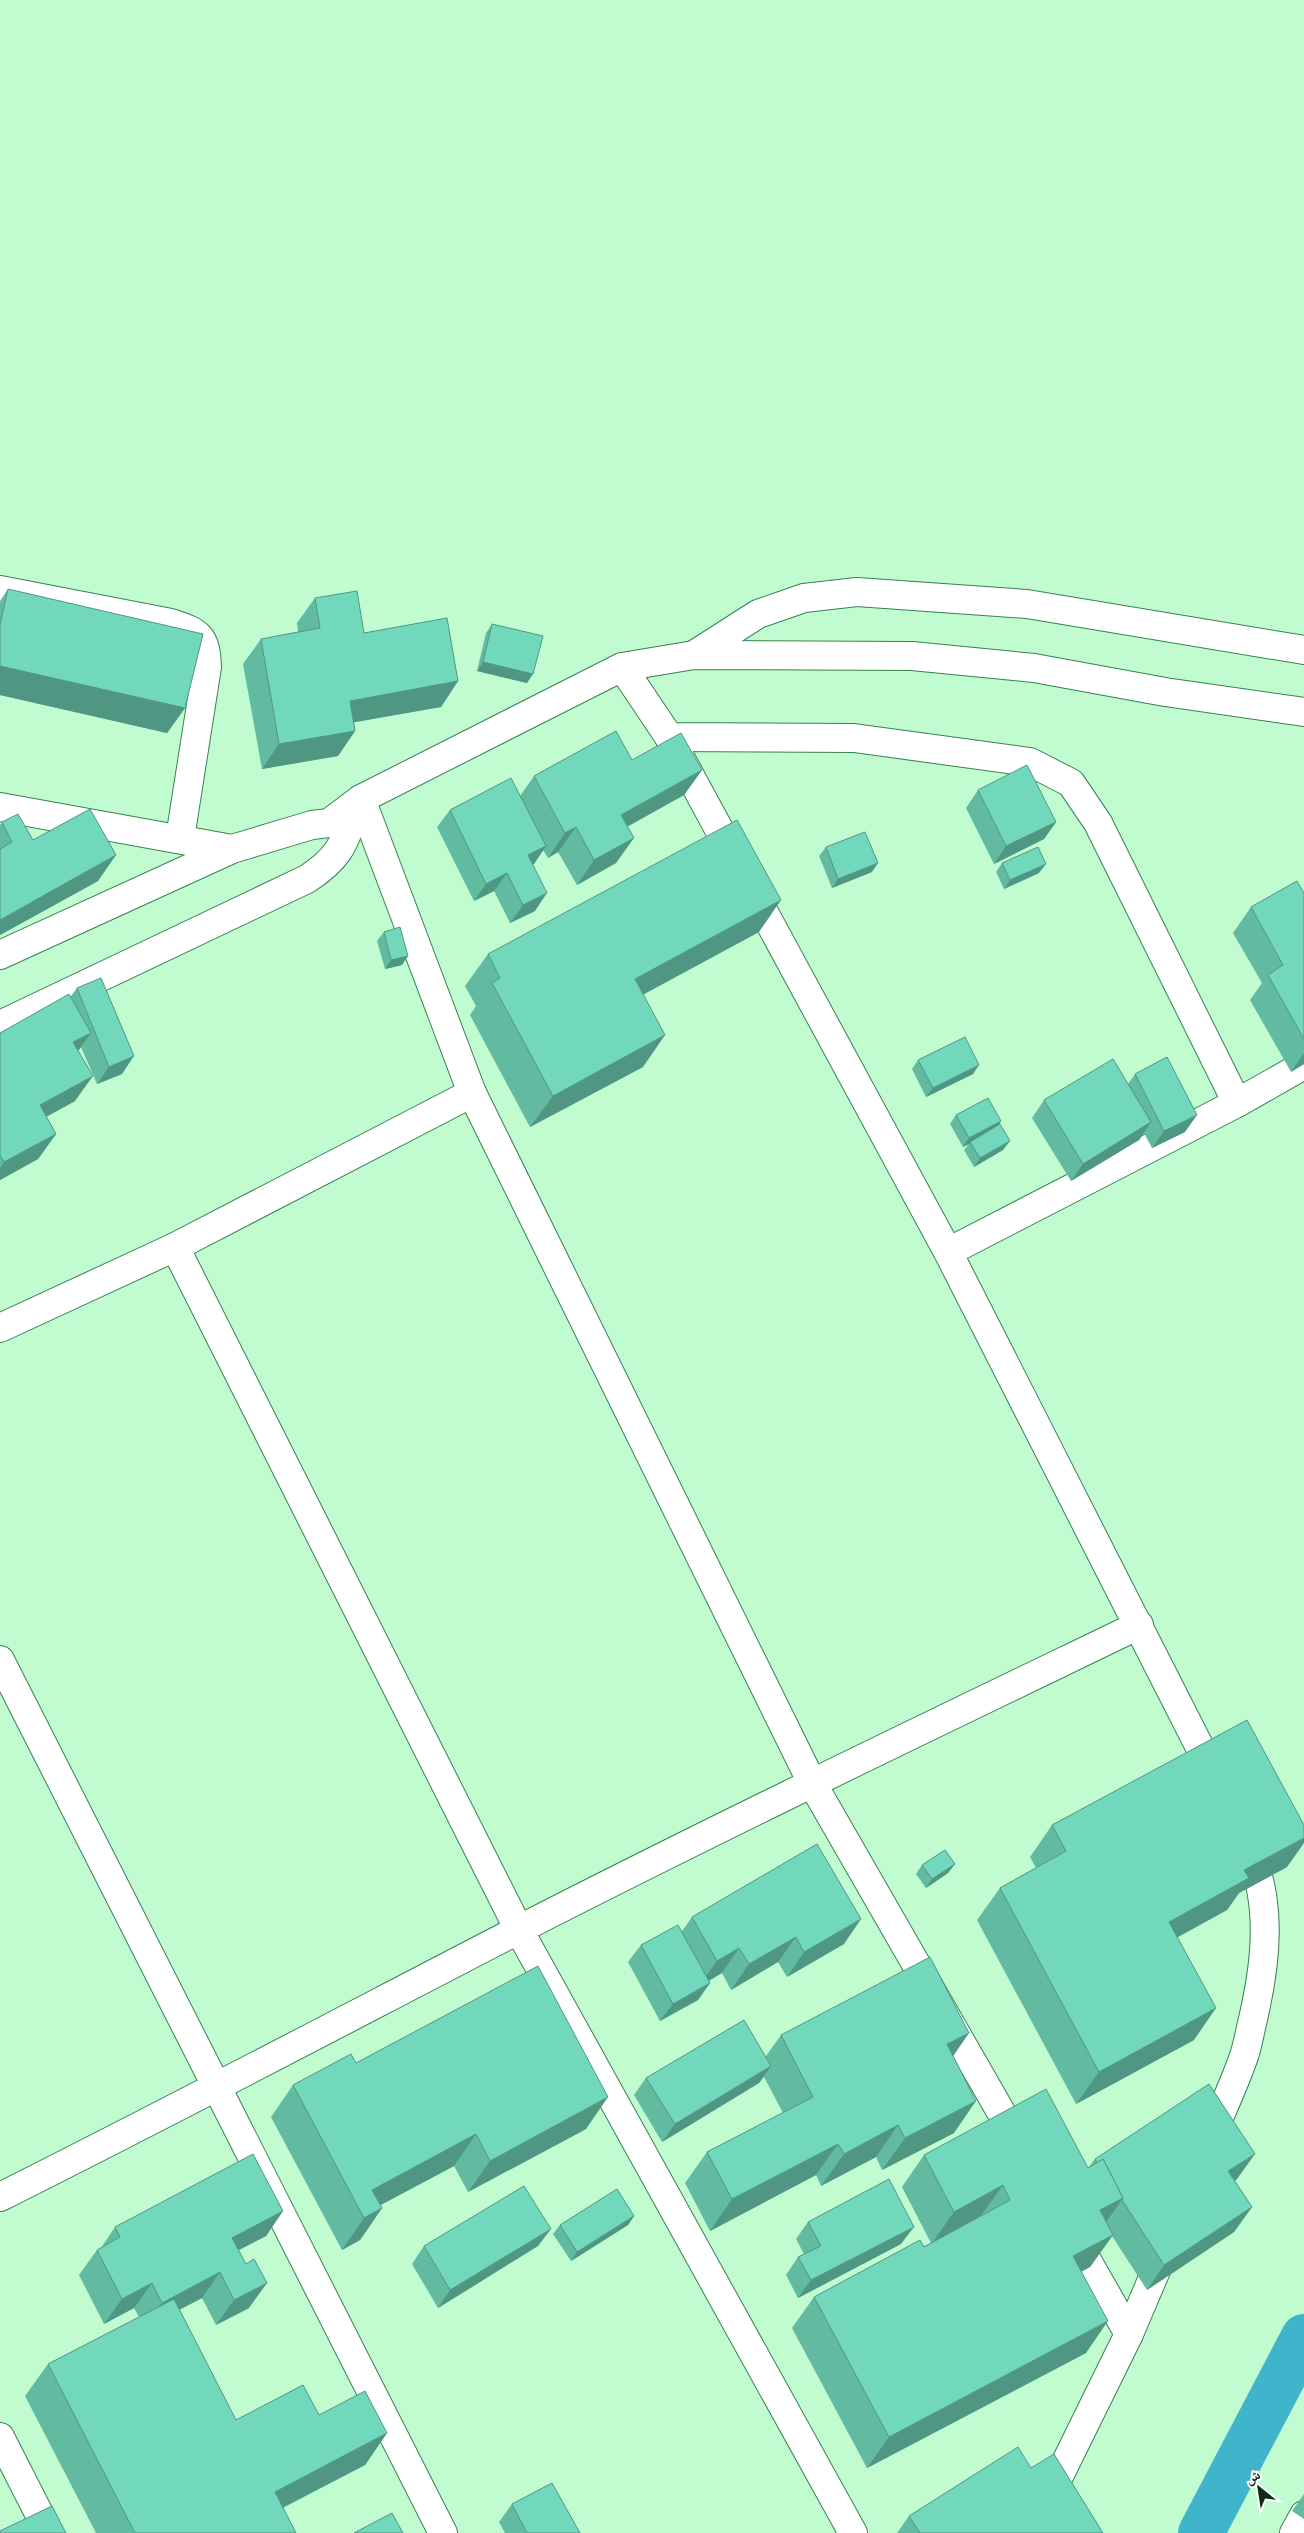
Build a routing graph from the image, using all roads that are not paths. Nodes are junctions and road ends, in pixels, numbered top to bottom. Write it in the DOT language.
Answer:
graph roads {
  1 [pos="0,590"];
  2 [pos="1304,650"];
  3 [pos="694,655"];
  4 [pos="622,667"];
  5 [pos="1304,712"];
  6 [pos="669,737"];
  7 [pos="361,799"];
  8 [pos="0,807"];
  9 [pos="180,838"];
  10 [pos="232,849"];
  11 [pos="0,955"];
  12 [pos="0,1025"];
  13 [pos="1304,1065"];
  14 [pos="472,1093"];
  15 [pos="1237,1103"];
  16 [pos="175,1246"];
  17 [pos="948,1252"];
  18 [pos="0,1328"];
  19 [pos="1139,1625"];
  20 [pos="0,1660"];
  21 [pos="812,1782"];
  22 [pos="1225,1798"];
  23 [pos="1238,1825"];
  24 [pos="519,1930"];
  25 [pos="218,2088"];
  26 [pos="1200,2163"];
  27 [pos="1035,2171"];
  28 [pos="0,2197"];
  29 [pos="1060,2214"];
  30 [pos="1170,2235"];
  31 [pos="1130,2334"];
  32 [pos="0,2437"];
  33 [pos="1304,2514"];
  34 [pos="50,2533"];
  35 [pos="443,2533"];
  36 [pos="853,2533"];
  37 [pos="1031,2533"];
  38 [pos="1294,2533"];
  1 -- 9 [label="street"];
  2 -- 3 [label="street"];
  3 -- 4 [label="street"];
  3 -- 5 [label="street"];
  4 -- 6 [label="street"];
  4 -- 7 [label="street"];
  6 -- 15 [label="street"];
  6 -- 17 [label="street"];
  7 -- 10 [label="street"];
  7 -- 12 [label="street"];
  7 -- 14 [label="street"];
  8 -- 9 [label="street"];
  9 -- 10 [label="street"];
  10 -- 11 [label="street"];
  13 -- 15 [label="street"];
  14 -- 16 [label="street"];
  14 -- 21 [label="street"];
  15 -- 17 [label="street"];
  16 -- 18 [label="street"];
  16 -- 24 [label="street"];
  17 -- 19 [label="street"];
  19 -- 21 [label="street"];
  19 -- 22 [label="street"];
  20 -- 25 [label="street"];
  21 -- 24 [label="street"];
  21 -- 27 [label="street"];
  23 -- 26 [label="street"];
  24 -- 25 [label="street"];
  24 -- 36 [label="street"];
  25 -- 28 [label="street"];
  25 -- 35 [label="street"];
  29 -- 31 [label="street"];
  30 -- 31 [label="street"];
  31 -- 37 [label="street"];
  32 -- 34 [label="street"];
  33 -- 38 [label="street"];
}
